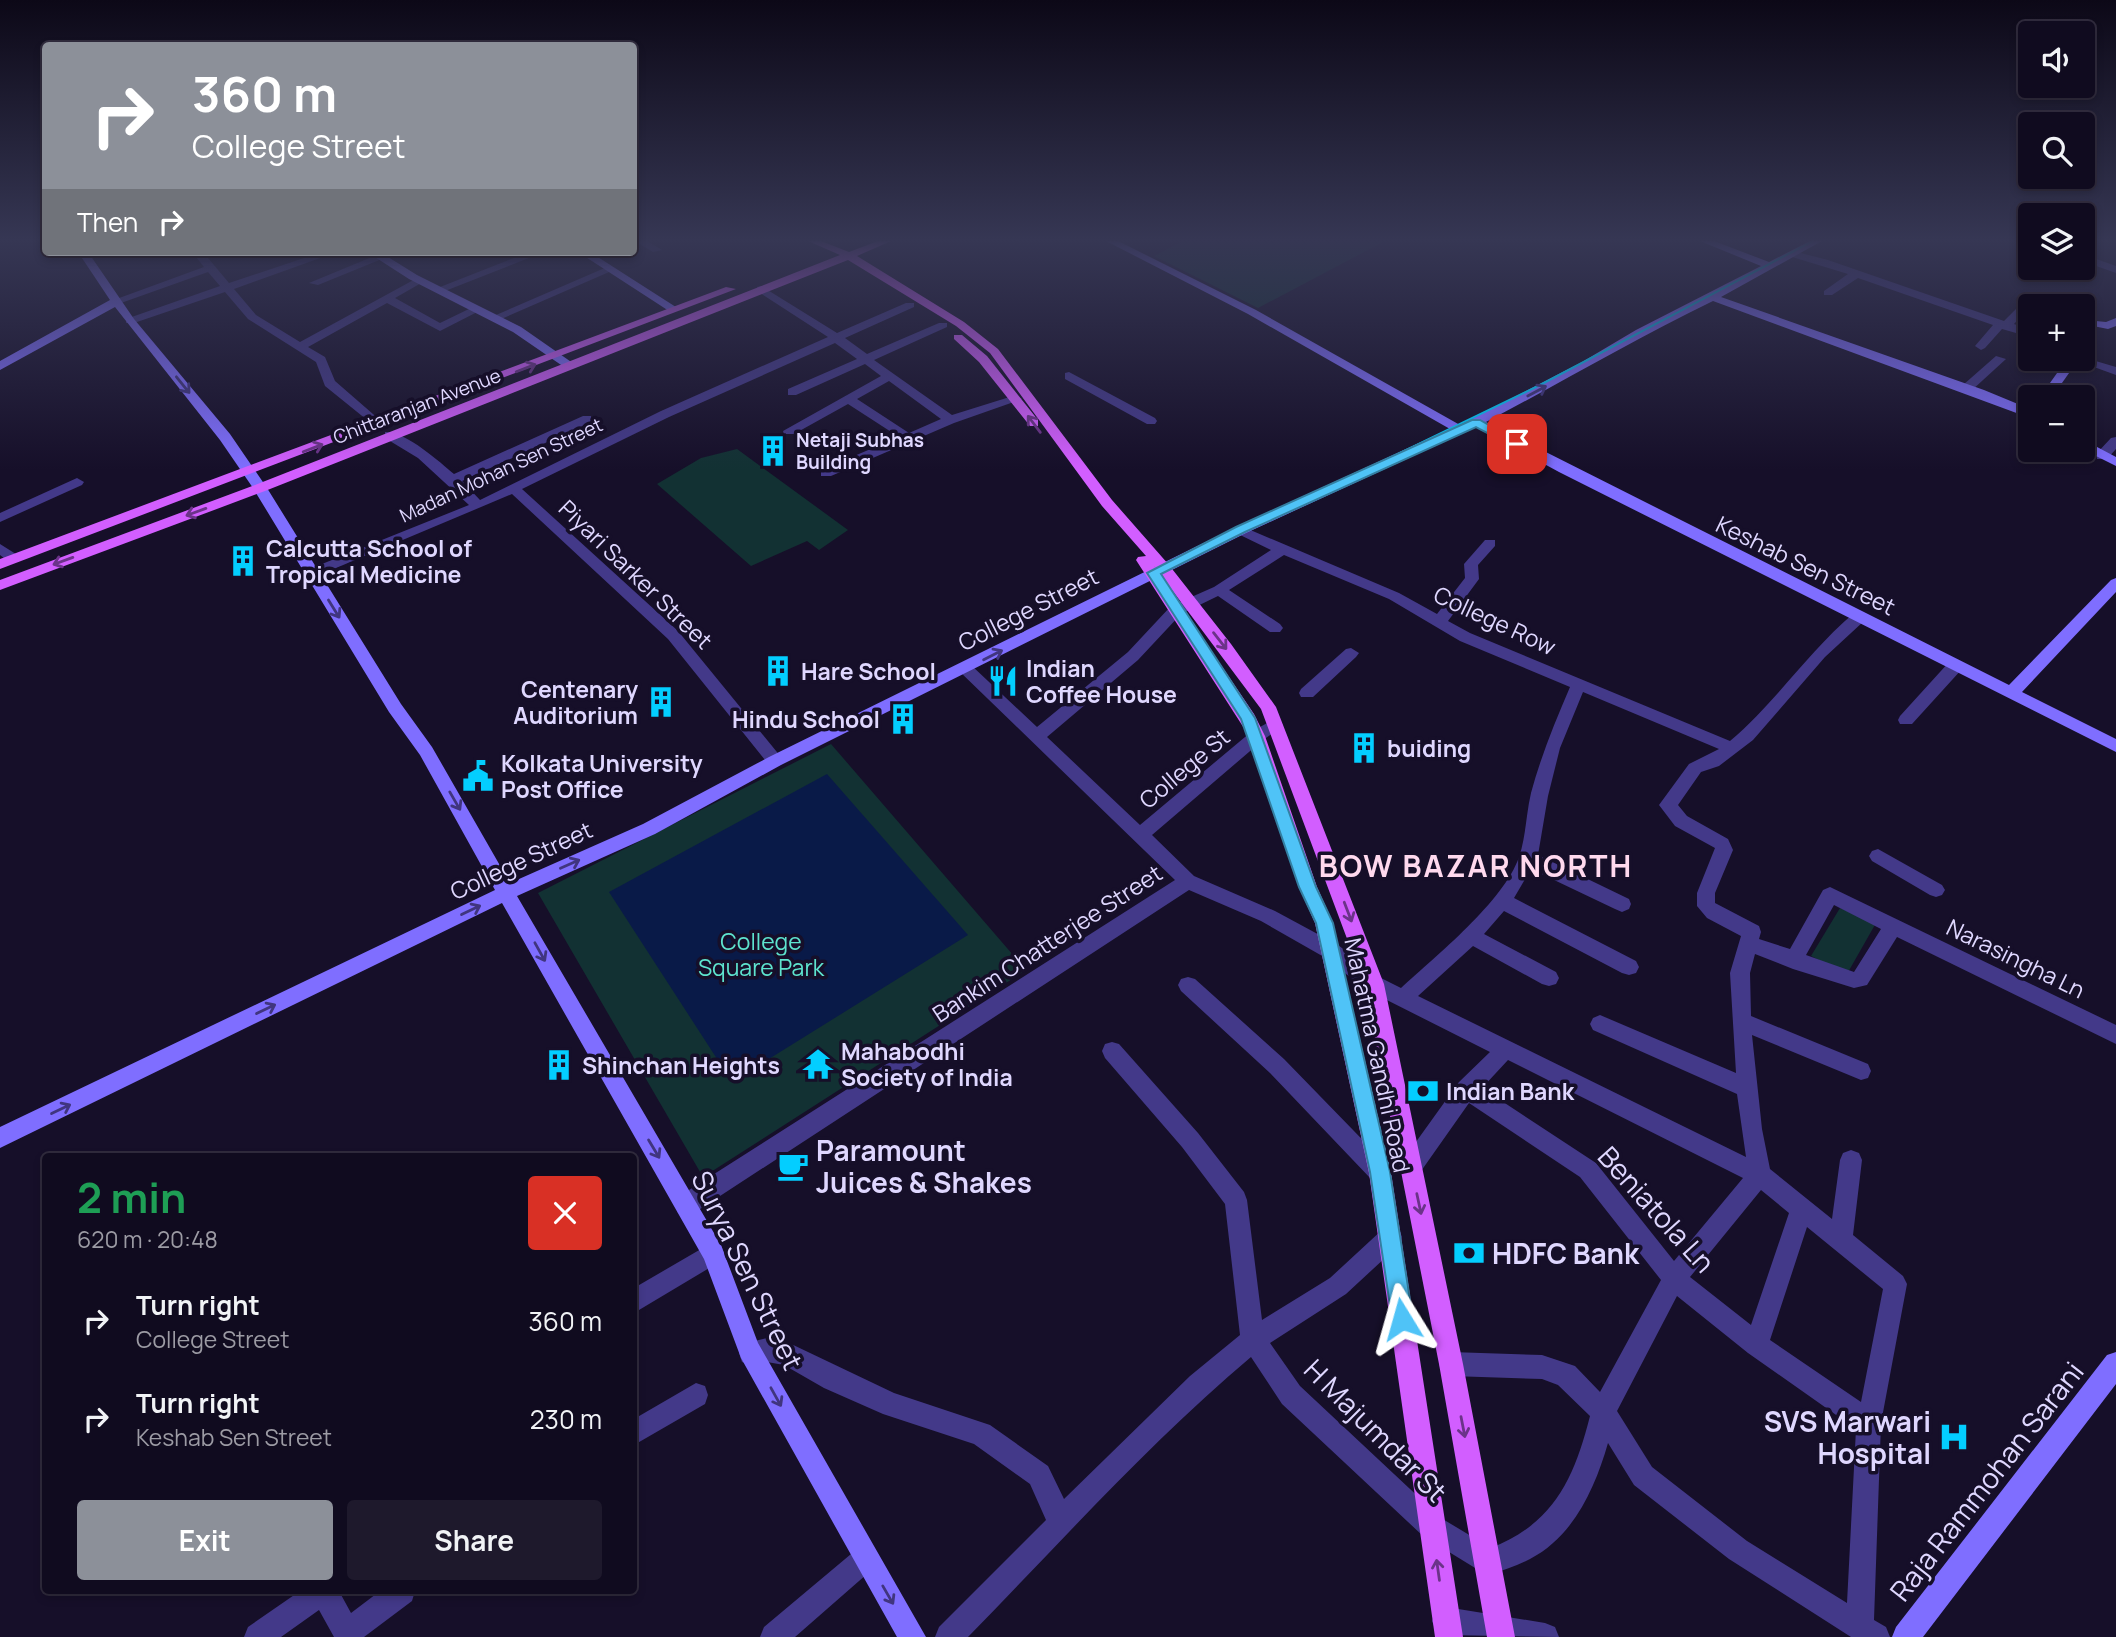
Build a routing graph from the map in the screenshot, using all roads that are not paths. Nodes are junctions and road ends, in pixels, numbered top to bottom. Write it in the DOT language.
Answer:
graph roads {
  1 [pos="86,317"];
  2 [pos="128,317"];
  3 [pos="141,317"];
  4 [pos="252,317"];
  5 [pos="353,317"];
  6 [pos="421,317"];
  7 [pos="461,317"];
  8 [pos="652,317"];
  9 [pos="691,317"];
  10 [pos="805,317"];
  11 [pos="881,317"];
  12 [pos="929,317"];
  13 [pos="950,317"];
  14 [pos="1262,317"];
  15 [pos="1670,317"];
  16 [pos="1769,317"];
  17 [pos="1981,317"];
  18 [pos="2012,317"];
  19 [pos="495,318"];
  20 [pos="131,321"];
  21 [pos="2095,322"];
  22 [pos="2003,325"];
  23 [pos="2113,325"];
  24 [pos="943,326"];
  25 [pos="2018,330"];
  26 [pos="835,337"];
  27 [pos="1980,346"];
  28 [pos="300,347"];
  29 [pos="558,356"];
  30 [pos="864,359"];
  31 [pos="2000,359"];
  32 [pos="2095,365"];
  33 [pos="0,366"];
  34 [pos="571,366"];
  35 [pos="2066,371"];
  36 [pos="2116,371"];
  37 [pos="1069,376"];
  38 [pos="888,377"];
  39 [pos="2055,385"];
  40 [pos="1967,388"];
  41 [pos="792,392"];
  42 [pos="849,399"];
  43 [pos="1016,399"];
  44 [pos="2018,409"];
  45 [pos="587,419"];
  46 [pos="950,420"];
  47 [pos="1151,421"];
  48 [pos="1476,422"];
  49 [pos="377,424"];
  50 [pos="1456,427"];
  51 [pos="789,431"];
  52 [pos="390,435"];
  53 [pos="907,437"];
  54 [pos="2116,441"];
  55 [pos="2095,451"];
  56 [pos="2102,456"];
  57 [pos="2116,462"];
  58 [pos="249,472"];
  59 [pos="826,473"];
  60 [pos="453,480"];
  61 [pos="77,482"];
  62 [pos="260,488"];
  63 [pos="514,489"];
  64 [pos="478,506"];
  65 [pos="0,518"];
  66 [pos="1241,530"];
  67 [pos="1490,543"];
  68 [pos="0,548"];
  69 [pos="1283,549"];
  70 [pos="7,561"];
  71 [pos="1159,570"];
  72 [pos="312,573"];
  73 [pos="2116,583"];
  74 [pos="0,585"];
  75 [pos="1219,590"];
  76 [pos="1184,608"];
  77 [pos="1859,617"];
  78 [pos="1439,622"];
  79 [pos="1275,628"];
  80 [pos="1351,653"];
  81 [pos="1956,665"];
  82 [pos="965,669"];
  83 [pos="1579,683"];
  84 [pos="1307,693"];
  85 [pos="2011,693"];
  86 [pos="1906,720"];
  87 [pos="1275,726"];
  88 [pos="1256,736"];
  89 [pos="1036,737"];
  90 [pos="2116,746"];
  91 [pos="1732,748"];
  92 [pos="775,761"];
  93 [pos="1140,835"];
  94 [pos="1878,856"];
  95 [pos="1528,859"];
  96 [pos="1188,881"];
  97 [pos="1936,890"];
  98 [pos="508,892"];
  99 [pos="1502,901"];
  100 [pos="1622,904"];
  101 [pos="1894,925"];
  102 [pos="1471,936"];
  103 [pos="1748,943"];
  104 [pos="1331,951"];
  105 [pos="1793,961"];
  106 [pos="1629,967"];
  107 [pos="1549,978"];
  108 [pos="1374,984"];
  109 [pos="1188,985"];
  110 [pos="1403,998"];
  111 [pos="1741,1021"];
  112 [pos="1600,1024"];
  113 [pos="2116,1035"];
  114 [pos="1504,1048"];
  115 [pos="1112,1051"];
  116 [pos="1861,1071"];
  117 [pos="1466,1088"];
  118 [pos="1747,1088"];
  119 [pos="0,1138"];
  120 [pos="1851,1160"];
  121 [pos="1411,1167"];
  122 [pos="1380,1172"];
  123 [pos="1760,1175"];
  124 [pos="686,1205"];
  125 [pos="1801,1210"];
  126 [pos="1391,1237"];
  127 [pos="1841,1238"];
  128 [pos="713,1253"];
  129 [pos="1675,1279"];
  130 [pos="637,1299"];
  131 [pos="1253,1340"];
  132 [pos="1756,1345"];
  133 [pos="751,1353"];
  134 [pos="1451,1364"];
  135 [pos="2116,1364"];
  136 [pos="696,1395"];
  137 [pos="1603,1412"];
  138 [pos="1868,1423"];
  139 [pos="637,1431"];
  140 [pos="1061,1523"];
  141 [pos="1432,1527"];
  142 [pos="866,1558"];
  143 [pos="1489,1562"];
  144 [pos="319,1594"];
  145 [pos="325,1594"];
  146 [pos="398,1594"];
  147 [pos="1447,1629"];
  148 [pos="1868,1632"];
  149 [pos="1501,1633"];
  150 [pos="258,1637"];
  151 [pos="774,1637"];
  152 [pos="912,1637"];
  153 [pos="949,1637"];
  154 [pos="1545,1637"];
  155 [pos="1906,1637"];
  1 -- 33 [label="main road"];
  2 -- 20 [label="main road, Surya Sen Street"];
  3 -- 20 [label="street"];
  4 -- 28 [label="street"];
  5 -- 28 [label="street"];
  6 -- 7 [label="street"];
  8 -- 29 [label="main road"];
  9 -- 34 [label="main road, Chittaranjan Avenue"];
  10 -- 26 [label="street"];
  11 -- 26 [label="street, Madan Mohan Sen Street"];
  12 -- 24 [label="main road, Mahatma Gandhi Road"];
  13 -- 71 [label="main road, Mahatma Gandhi Road"];
  14 -- 50 [label="main road"];
  48 -- 15 [label="main road, College Street, one-way"];
  16 -- 40 [label="main road"];
  17 -- 22 [label="street"];
  18 -- 22 [label="street"];
  19 -- 29 [label="main road"];
  20 -- 58 [label="main road, Surya Sen Street, one-way"];
  21 -- 23 [label="main road"];
  22 -- 25 [label="street"];
  22 -- 27 [label="street"];
  24 -- 30 [label="street"];
  24 -- 43 [label="main road, Mahatma Gandhi Road"];
  26 -- 30 [label="street"];
  26 -- 63 [label="street, Madan Mohan Sen Street"];
  28 -- 49 [label="street"];
  29 -- 34 [label="main road"];
  49 -- 29 [label="main road, one-way"];
  30 -- 38 [label="street"];
  30 -- 41 [label="street"];
  31 -- 40 [label="street"];
  32 -- 36 [label="street"];
  34 -- 52 [label="main road, Chittaranjan Avenue"];
  35 -- 39 [label="main road"];
  37 -- 47 [label="street"];
  38 -- 42 [label="street"];
  38 -- 46 [label="street"];
  40 -- 44 [label="main road"];
  42 -- 51 [label="street"];
  42 -- 53 [label="street"];
  43 -- 46 [label="street"];
  71 -- 43 [label="main road, Mahatma Gandhi Road, one-way"];
  45 -- 60 [label="street"];
  46 -- 53 [label="street"];
  48 -- 50 [label="main road, College Street"];
  48 -- 77 [label="main road, Keshab Sen Street"];
  58 -- 49 [label="main road, one-way"];
  50 -- 66 [label="main road, College Street"];
  52 -- 60 [label="street"];
  52 -- 62 [label="main road, Chittaranjan Avenue"];
  53 -- 59 [label="street"];
  54 -- 56 [label="street"];
  55 -- 56 [label="main road"];
  56 -- 57 [label="main road"];
  58 -- 62 [label="main road, Surya Sen Street"];
  58 -- 70 [label="main road"];
  60 -- 64 [label="street"];
  61 -- 65 [label="street"];
  62 -- 72 [label="main road, Surya Sen Street"];
  62 -- 74 [label="main road, Chittaranjan Avenue, one-way"];
  63 -- 64 [label="street, Madan Mohan Sen Street"];
  63 -- 92 [label="street, Piyari Sarker Street"];
  64 -- 72 [label="street, Madan Mohan Sen Street"];
  66 -- 69 [label="street, College Row"];
  66 -- 71 [label="main road, College Street"];
  67 -- 78 [label="street"];
  68 -- 70 [label="street"];
  69 -- 75 [label="street"];
  69 -- 78 [label="street, College Row"];
  71 -- 76 [label="main road, Mahatma Gandhi Road"];
  82 -- 71 [label="main road, College Street, one-way"];
  72 -- 98 [label="main road, Surya Sen Street, one-way"];
  73 -- 85 [label="main road"];
  75 -- 76 [label="street"];
  75 -- 79 [label="street"];
  76 -- 87 [label="main road, Mahatma Gandhi Road, one-way"];
  76 -- 88 [label="main road, Mahatma Gandhi Road"];
  76 -- 89 [label="street"];
  77 -- 81 [label="main road, Keshab Sen Street"];
  77 -- 91 [label="street"];
  78 -- 83 [label="street, College Row"];
  80 -- 84 [label="street"];
  81 -- 85 [label="main road, Keshab Sen Street"];
  81 -- 86 [label="street"];
  82 -- 89 [label="street"];
  82 -- 92 [label="main road, College Street"];
  83 -- 91 [label="street, College Row"];
  83 -- 95 [label="street"];
  85 -- 90 [label="main road, Keshab Sen Street"];
  87 -- 88 [label="street, College St"];
  87 -- 108 [label="main road, Mahatma Gandhi Road, one-way"];
  88 -- 93 [label="street, College St"];
  88 -- 104 [label="main road, Mahatma Gandhi Road"];
  89 -- 93 [label="street"];
  91 -- 103 [label="street"];
  98 -- 92 [label="main road, College Street, one-way"];
  93 -- 96 [label="street"];
  94 -- 97 [label="street"];
  95 -- 99 [label="street"];
  95 -- 100 [label="street"];
  96 -- 104 [label="street"];
  96 -- 124 [label="street, Bankim Chatterjee Street"];
  119 -- 98 [label="main road, College Street, one-way"];
  98 -- 124 [label="main road, Surya Sen Street, one-way"];
  99 -- 102 [label="street"];
  99 -- 106 [label="street"];
  101 -- 105 [label="street"];
  101 -- 105 [label="street, Narasingha Ln"];
  101 -- 113 [label="street, Narasingha Ln"];
  102 -- 107 [label="street"];
  102 -- 110 [label="street"];
  103 -- 105 [label="street"];
  103 -- 111 [label="street"];
  104 -- 108 [label="street"];
  104 -- 122 [label="main road, Mahatma Gandhi Road"];
  108 -- 110 [label="street"];
  108 -- 121 [label="main road, Mahatma Gandhi Road"];
  109 -- 122 [label="street"];
  110 -- 114 [label="street"];
  111 -- 116 [label="street"];
  111 -- 118 [label="street"];
  112 -- 118 [label="street"];
  114 -- 117 [label="street"];
  114 -- 123 [label="street"];
  115 -- 131 [label="street, H Majumdar St"];
  117 -- 121 [label="street"];
  117 -- 129 [label="street, Beniatola Ln"];
  118 -- 123 [label="street"];
  120 -- 127 [label="street"];
  121 -- 134 [label="main road, Mahatma Gandhi Road, one-way"];
  122 -- 126 [label="main road, Mahatma Gandhi Road"];
  123 -- 125 [label="street"];
  123 -- 129 [label="street"];
  124 -- 128 [label="main road, Surya Sen Street"];
  125 -- 127 [label="street"];
  125 -- 132 [label="street"];
  126 -- 131 [label="street"];
  126 -- 141 [label="main road, Mahatma Gandhi Road"];
  127 -- 138 [label="street"];
  128 -- 130 [label="street"];
  128 -- 133 [label="main road, Surya Sen Street"];
  129 -- 132 [label="street, Beniatola Ln"];
  129 -- 137 [label="street"];
  131 -- 140 [label="street"];
  131 -- 141 [label="street, H Majumdar St"];
  132 -- 138 [label="street, Beniatola Ln"];
  133 -- 140 [label="street"];
  133 -- 142 [label="main road, Surya Sen Street, one-way"];
  134 -- 137 [label="street"];
  134 -- 143 [label="main road, Mahatma Gandhi Road, one-way"];
  135 -- 155 [label="main road, Raja Rammohan Sarani"];
  136 -- 139 [label="street"];
  137 -- 143 [label="street"];
  137 -- 148 [label="street"];
  138 -- 148 [label="street"];
  140 -- 153 [label="street"];
  141 -- 143 [label="street, H Majumdar St"];
  147 -- 141 [label="main road, Mahatma Gandhi Road, one-way"];
  142 -- 151 [label="street"];
  142 -- 152 [label="main road, Surya Sen Street, one-way"];
  143 -- 149 [label="main road, Mahatma Gandhi Road"];
  144 -- 150 [label="street"];
  145 -- 146 [label="street"];
  147 -- 149 [label="street"];
  149 -- 154 [label="street"];
}
